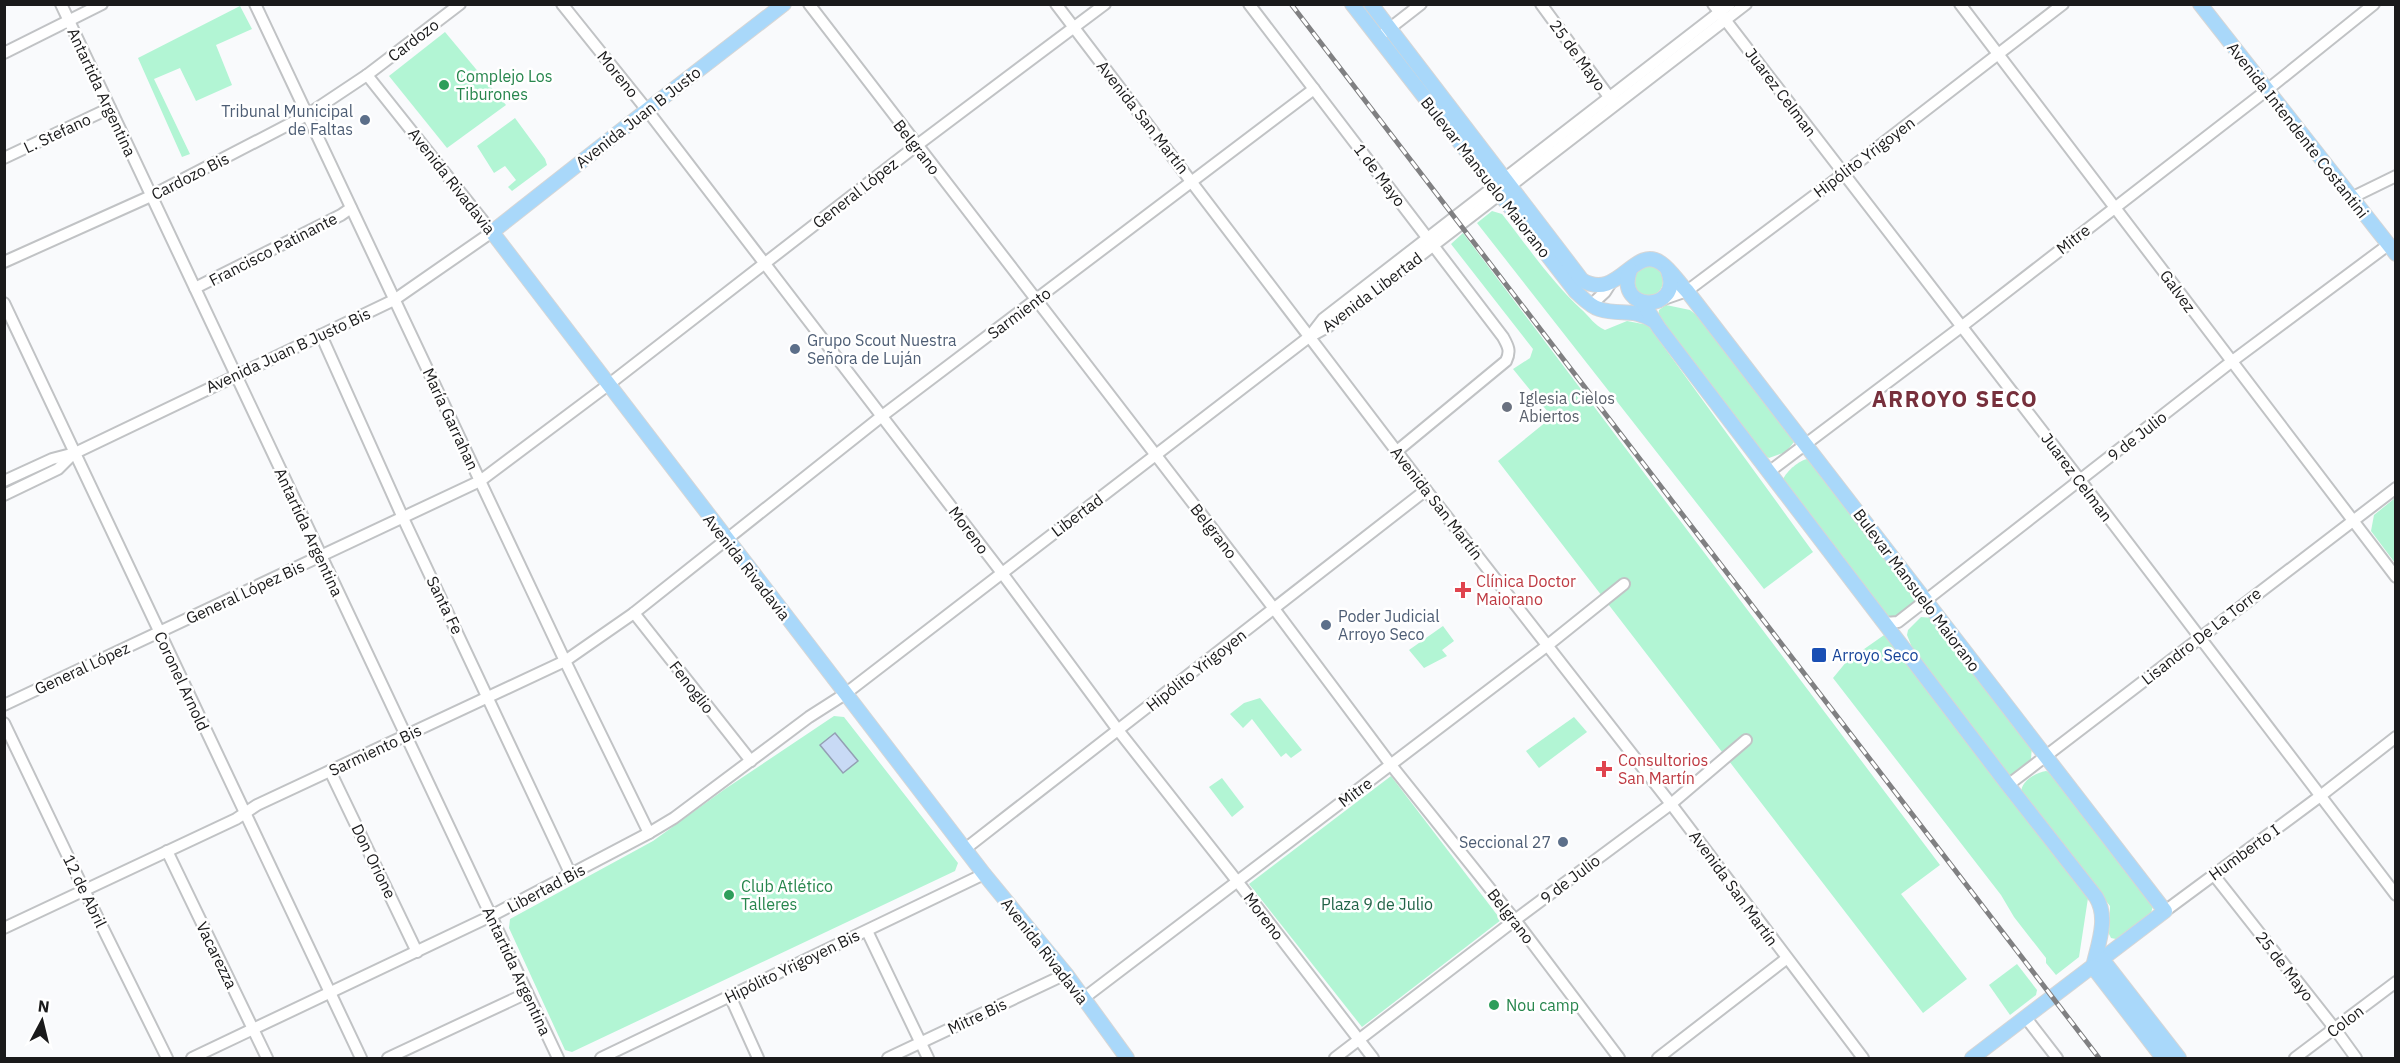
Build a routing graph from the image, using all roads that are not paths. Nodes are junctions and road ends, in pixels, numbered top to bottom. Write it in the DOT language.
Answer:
graph roads {
  1 [pos="60,4"];
  2 [pos="102,4"];
  3 [pos="255,4"];
  4 [pos="460,4"];
  5 [pos="562,4"];
  6 [pos="784,4"];
  7 [pos="809,4"];
  8 [pos="1056,4"];
  9 [pos="1105,4"];
  10 [pos="1249,4"];
  11 [pos="1352,4"];
  12 [pos="1371,4"];
  13 [pos="1421,4"];
  14 [pos="1541,4"];
  15 [pos="1730,4"];
  16 [pos="1746,4"];
  17 [pos="1960,4"];
  18 [pos="2063,4"];
  19 [pos="2200,4"];
  20 [pos="2374,4"];
  21 [pos="1719,12"];
  22 [pos="69,21"];
  23 [pos="1074,27"];
  24 [pos="1390,29"];
  25 [pos="1378,38"];
  26 [pos="4,53"];
  27 [pos="1999,54"];
  28 [pos="367,75"];
  29 [pos="1314,89"];
  30 [pos="2267,90"];
  31 [pos="1612,102"];
  32 [pos="110,108"];
  33 [pos="646,110"];
  34 [pos="308,116"];
  35 [pos="916,146"];
  36 [pos="4,158"];
  37 [pos="1844,174"];
  38 [pos="2396,176"];
  39 [pos="1193,181"];
  40 [pos="1501,187"];
  41 [pos="151,196"];
  42 [pos="2351,198"];
  43 [pos="2115,206"];
  44 [pos="351,208"];
  45 [pos="492,232"];
  46 [pos="1431,242"];
  47 [pos="2392,250"];
  48 [pos="4,262"];
  49 [pos="764,264"];
  50 [pos="1630,270"];
  51 [pos="1668,271"];
  52 [pos="1612,281"];
  53 [pos="195,288"];
  54 [pos="1687,291"];
  55 [pos="394,300"];
  56 [pos="1036,300"];
  57 [pos="1660,300"];
  58 [pos="1642,302"];
  59 [pos="4,303"];
  60 [pos="1591,305"];
  61 [pos="1619,311"];
  62 [pos="1655,321"];
  63 [pos="1961,327"];
  64 [pos="321,334"];
  65 [pos="1309,337"];
  66 [pos="2231,363"];
  67 [pos="235,375"];
  68 [pos="608,385"];
  69 [pos="882,416"];
  70 [pos="1806,444"];
  71 [pos="1397,451"];
  72 [pos="75,453"];
  73 [pos="1155,455"];
  74 [pos="1770,471"];
  75 [pos="2080,480"];
  76 [pos="4,481"];
  77 [pos="480,481"];
  78 [pos="2396,488"];
  79 [pos="1426,490"];
  80 [pos="4,495"];
  81 [pos="403,518"];
  82 [pos="2352,521"];
  83 [pos="726,539"];
  84 [pos="321,557"];
  85 [pos="1002,573"];
  86 [pos="2396,577"];
  87 [pos="1624,584"];
  88 [pos="1925,600"];
  89 [pos="1275,610"];
  90 [pos="634,613"];
  91 [pos="1886,623"];
  92 [pos="159,631"];
  93 [pos="2198,637"];
  94 [pos="1548,645"];
  95 [pos="565,661"];
  96 [pos="845,693"];
  97 [pos="488,697"];
  98 [pos="4,705"];
  99 [pos="4,723"];
  100 [pos="1118,730"];
  101 [pos="406,736"];
  102 [pos="2396,736"];
  103 [pos="1746,740"];
  104 [pos="2045,756"];
  105 [pos="751,761"];
  106 [pos="1391,765"];
  107 [pos="330,771"];
  108 [pos="2008,785"];
  109 [pos="2319,797"];
  110 [pos="1671,804"];
  111 [pos="244,814"];
  112 [pos="649,833"];
  113 [pos="965,849"];
  114 [pos="167,851"];
  115 [pos="984,874"];
  116 [pos="2213,874"];
  117 [pos="571,875"];
  118 [pos="1238,881"];
  119 [pos="84,891"];
  120 [pos="2396,895"];
  121 [pos="2165,911"];
  122 [pos="491,916"];
  123 [pos="1515,920"];
  124 [pos="4,928"];
  125 [pos="867,931"];
  126 [pos="2100,935"];
  127 [pos="417,951"];
  128 [pos="1786,959"];
  129 [pos="2103,959"];
  130 [pos="1066,974"];
  131 [pos="2396,982"];
  132 [pos="330,993"];
  133 [pos="527,993"];
  134 [pos="730,996"];
  135 [pos="1084,998"];
  136 [pos="2026,1018"];
  137 [pos="2335,1029"];
  138 [pos="253,1030"];
  139 [pos="1359,1040"];
  140 [pos="921,1043"];
  141 [pos="1126,1058"];
  142 [pos="167,1059"];
  143 [pos="192,1059"];
  144 [pos="267,1059"];
  145 [pos="361,1059"];
  146 [pos="388,1059"];
  147 [pos="558,1059"];
  148 [pos="601,1059"];
  149 [pos="758,1059"];
  150 [pos="888,1059"];
  151 [pos="928,1059"];
  152 [pos="1335,1059"];
  153 [pos="1373,1059"];
  154 [pos="1619,1059"];
  155 [pos="1658,1059"];
  156 [pos="1863,1059"];
  157 [pos="1972,1059"];
  158 [pos="2057,1059"];
  159 [pos="2163,1059"];
  160 [pos="2179,1059"];
  161 [pos="2295,1059"];
  162 [pos="2355,1059"];
  1 -- 22 [label="street, Antartida Argentina"];
  2 -- 22 [label="street"];
  3 -- 34 [label="street, María Garrahan"];
  4 -- 28 [label="street, Cardozo"];
  5 -- 33 [label="street, Moreno"];
  6 -- 33 [label="main road, Avenida Juan B Justo"];
  7 -- 35 [label="street, Belgrano"];
  8 -- 23 [label="street, Avenida San Martín"];
  9 -- 23 [label="street, General López"];
  10 -- 29 [label="street, 1 de Mayo"];
  11 -- 25 [label="main road, Bulevar Mansuelo Maiorano"];
  12 -- 24 [label="main road, Bulevar Mansuelo Maiorano"];
  13 -- 24 [label="street"];
  14 -- 31 [label="street, 25 de Mayo"];
  15 -- 21 [label="street, Avenida Libertad"];
  16 -- 21 [label="street, Avenida Libertad"];
  17 -- 27 [label="street, Galvez"];
  18 -- 27 [label="street, Hipólito Yrigoyen"];
  19 -- 30 [label="main road, Avenida Intendente Costantini"];
  20 -- 30 [label="street, Mitre"];
  21 -- 31 [label="street, Avenida Libertad"];
  21 -- 37 [label="street, Juarez Celman"];
  22 -- 26 [label="street"];
  22 -- 32 [label="street, Antartida Argentina"];
  23 -- 35 [label="street, General López"];
  23 -- 39 [label="street, Avenida San Martín"];
  24 -- 25 [label="street"];
  24 -- 40 [label="main road, Bulevar Mansuelo Maiorano"];
  25 -- 40 [label="main road, Bulevar Mansuelo Maiorano"];
  27 -- 37 [label="street, Hipólito Yrigoyen"];
  27 -- 43 [label="street, Galvez"];
  28 -- 34 [label="street, Cardozo Bis"];
  28 -- 45 [label="street, Avenida Rivadavia"];
  29 -- 39 [label="street, Sarmiento"];
  29 -- 46 [label="street, 1 de Mayo"];
  30 -- 42 [label="main road, Avenida Intendente Costantini"];
  30 -- 43 [label="street, Mitre"];
  31 -- 40 [label="street, Avenida Libertad"];
  32 -- 36 [label="street, L. Stefano"];
  32 -- 41 [label="street, Antartida Argentina"];
  33 -- 45 [label="main road, Avenida Juan B Justo"];
  33 -- 49 [label="street, Moreno"];
  34 -- 41 [label="street, Cardozo Bis"];
  34 -- 44 [label="street, María Garrahan"];
  35 -- 49 [label="street, General López"];
  35 -- 56 [label="street, Belgrano"];
  37 -- 54 [label="street, Hipólito Yrigoyen"];
  37 -- 63 [label="street, Juarez Celman"];
  38 -- 42 [label="street"];
  39 -- 56 [label="street, Sarmiento"];
  39 -- 65 [label="street, Avenida San Martín"];
  40 -- 46 [label="street, Avenida Libertad"];
  40 -- 52 [label="main road, Bulevar Mansuelo Maiorano"];
  40 -- 60 [label="main road, Bulevar Mansuelo Maiorano"];
  41 -- 48 [label="street, Cardozo Bis"];
  41 -- 53 [label="street, Antartida Argentina"];
  42 -- 47 [label="main road, Avenida Intendente Costantini"];
  43 -- 63 [label="street, Mitre"];
  43 -- 66 [label="street, Galvez"];
  44 -- 53 [label="street, Francisco Patinante"];
  44 -- 55 [label="street, María Garrahan"];
  45 -- 55 [label="street, Avenida Juan B Justo Bis"];
  45 -- 68 [label="main road, Avenida Rivadavia"];
  46 -- 65 [label="street, Avenida Libertad"];
  46 -- 71 [label="street, 1 de Mayo"];
  47 -- 66 [label="street, 9 de Julio"];
  49 -- 68 [label="street, General López"];
  49 -- 69 [label="street, Moreno"];
  50 -- 51 [label="main road, Bulevar Mansuelo Maiorano"];
  50 -- 52 [label="main road, Bulevar Mansuelo Maiorano"];
  50 -- 58 [label="main road"];
  51 -- 54 [label="main road, Bulevar Mansuelo Maiorano"];
  51 -- 57 [label="main road"];
  52 -- 60 [label="street"];
  53 -- 67 [label="street, Antartida Argentina"];
  54 -- 57 [label="street, Hipólito Yrigoyen"];
  54 -- 70 [label="main road, Bulevar Mansuelo Maiorano"];
  55 -- 64 [label="street, Avenida Juan B Justo Bis"];
  55 -- 77 [label="street, María Garrahan"];
  56 -- 69 [label="street, Sarmiento"];
  56 -- 73 [label="street, Belgrano"];
  57 -- 58 [label="main road"];
  58 -- 61 [label="main road"];
  58 -- 62 [label="main road"];
  59 -- 72 [label="street, Coronel Arnold"];
  60 -- 61 [label="main road"];
  61 -- 62 [label="main road"];
  62 -- 74 [label="main road"];
  63 -- 70 [label="street, Mitre"];
  63 -- 75 [label="street, Juarez Celman"];
  64 -- 67 [label="street, Avenida Juan B Justo Bis"];
  64 -- 81 [label="street, Santa Fe"];
  65 -- 71 [label="street, Avenida San Martín"];
  65 -- 73 [label="street, Libertad"];
  66 -- 75 [label="street, 9 de Julio"];
  66 -- 82 [label="street, Galvez"];
  67 -- 72 [label="street, Avenida Juan B Justo Bis"];
  67 -- 84 [label="street, Antartida Argentina"];
  68 -- 77 [label="street, General López Bis"];
  68 -- 83 [label="main road, Avenida Rivadavia"];
  69 -- 83 [label="street, Sarmiento"];
  69 -- 85 [label="street, Moreno"];
  70 -- 74 [label="street, Mitre"];
  70 -- 88 [label="main road, Bulevar Mansuelo Maiorano"];
  71 -- 79 [label="street, Avenida San Martín"];
  72 -- 76 [label="street"];
  72 -- 80 [label="street"];
  72 -- 92 [label="street, Coronel Arnold"];
  73 -- 85 [label="street, Libertad"];
  73 -- 89 [label="street, Belgrano"];
  74 -- 91 [label="main road"];
  75 -- 88 [label="street, 9 de Julio"];
  75 -- 93 [label="street, Juarez Celman"];
  77 -- 81 [label="street, General López Bis"];
  77 -- 95 [label="street, María Garrahan"];
  78 -- 82 [label="street, Lisandro De La Torre"];
  79 -- 89 [label="street, Hipólito Yrigoyen"];
  79 -- 94 [label="street, Avenida San Martín"];
  81 -- 84 [label="street, General López Bis"];
  81 -- 97 [label="street, Santa Fe"];
  82 -- 86 [label="street, Galvez"];
  82 -- 93 [label="street, Lisandro De La Torre"];
  83 -- 90 [label="street, Sarmiento Bis"];
  83 -- 96 [label="main road, Avenida Rivadavia"];
  84 -- 92 [label="street, General López Bis"];
  84 -- 101 [label="street, Antartida Argentina"];
  85 -- 96 [label="street, Libertad"];
  85 -- 100 [label="street, Moreno"];
  87 -- 94 [label="street, Mitre"];
  88 -- 91 [label="street, 9 de Julio"];
  88 -- 104 [label="main road, Bulevar Mansuelo Maiorano"];
  89 -- 100 [label="street, Hipólito Yrigoyen"];
  89 -- 106 [label="street, Belgrano"];
  90 -- 95 [label="street, Sarmiento Bis"];
  90 -- 105 [label="street, Fenoglio"];
  91 -- 108 [label="main road"];
  92 -- 98 [label="street, General López"];
  92 -- 111 [label="street, Coronel Arnold"];
  93 -- 104 [label="street, Lisandro De La Torre"];
  93 -- 109 [label="street, Juarez Celman"];
  94 -- 106 [label="street, Mitre"];
  94 -- 110 [label="street, Avenida San Martín"];
  95 -- 97 [label="street, Sarmiento Bis"];
  95 -- 112 [label="street, María Garrahan"];
  96 -- 105 [label="street, Libertad Bis"];
  96 -- 113 [label="main road, Avenida Rivadavia"];
  97 -- 101 [label="street, Sarmiento Bis"];
  97 -- 117 [label="street, Santa Fe"];
  99 -- 119 [label="street, 12 de Abril"];
  100 -- 113 [label="street, Hipólito Yrigoyen"];
  100 -- 118 [label="street, Moreno"];
  101 -- 107 [label="street, Sarmiento Bis"];
  101 -- 122 [label="street, Antartida Argentina"];
  102 -- 109 [label="street, Humberto I"];
  103 -- 110 [label="street, 9 de Julio"];
  104 -- 108 [label="street, Lisandro De La Torre"];
  104 -- 121 [label="main road, Bulevar Mansuelo Maiorano"];
  105 -- 112 [label="street, Libertad Bis"];
  106 -- 118 [label="street, Mitre"];
  106 -- 123 [label="street, Belgrano"];
  107 -- 111 [label="street, Sarmiento Bis"];
  107 -- 127 [label="street, Don Orione"];
  108 -- 126 [label="main road"];
  109 -- 116 [label="street, Humberto I"];
  109 -- 120 [label="street, Juarez Celman"];
  110 -- 123 [label="street, 9 de Julio"];
  110 -- 128 [label="street, Avenida San Martín"];
  111 -- 114 [label="street, Sarmiento Bis"];
  111 -- 132 [label="street, Coronel Arnold"];
  112 -- 117 [label="street, Libertad Bis"];
  113 -- 115 [label="main road, Avenida Rivadavia"];
  114 -- 119 [label="street, Sarmiento Bis"];
  114 -- 138 [label="street, Vacarezza"];
  115 -- 125 [label="street, Hipólito Yrigoyen Bis"];
  115 -- 130 [label="main road, Avenida Rivadavia"];
  116 -- 121 [label="street, Humberto I"];
  116 -- 137 [label="street, 25 de Mayo"];
  117 -- 122 [label="street, Libertad Bis"];
  118 -- 135 [label="street, Mitre"];
  118 -- 139 [label="street, Moreno"];
  119 -- 124 [label="street, Sarmiento Bis"];
  119 -- 142 [label="street, 12 de Abril"];
  121 -- 129 [label="main road, Humberto I"];
  122 -- 127 [label="street, Libertad Bis"];
  122 -- 133 [label="street, Antartida Argentina"];
  123 -- 139 [label="street, 9 de Julio"];
  123 -- 154 [label="street, Belgrano"];
  125 -- 134 [label="street, Hipólito Yrigoyen Bis"];
  125 -- 140 [label="street"];
  126 -- 129 [label="main road"];
  126 -- 129 [label="main road"];
  127 -- 132 [label="street, Libertad Bis"];
  128 -- 155 [label="street"];
  128 -- 156 [label="street, Avenida San Martín"];
  129 -- 136 [label="main road, Humberto I"];
  129 -- 159 [label="main road"];
  129 -- 160 [label="main road"];
  130 -- 135 [label="main road, Avenida Rivadavia"];
  130 -- 140 [label="street, Mitre Bis"];
  131 -- 137 [label="street, Colon"];
  132 -- 138 [label="street, Libertad Bis"];
  132 -- 145 [label="street, Coronel Arnold"];
  133 -- 146 [label="street"];
  133 -- 147 [label="street, Antartida Argentina"];
  134 -- 148 [label="street, Hipólito Yrigoyen Bis"];
  134 -- 149 [label="street"];
  135 -- 141 [label="main road, Avenida Rivadavia"];
  136 -- 157 [label="main road, Humberto I"];
  136 -- 158 [label="street"];
  137 -- 161 [label="street, Colon"];
  137 -- 162 [label="street, 25 de Mayo"];
  138 -- 143 [label="street, Libertad Bis"];
  138 -- 144 [label="street, Vacarezza"];
  139 -- 152 [label="street, 9 de Julio"];
  139 -- 153 [label="street, Moreno"];
  140 -- 150 [label="street, Mitre Bis"];
  140 -- 151 [label="street"];
}
